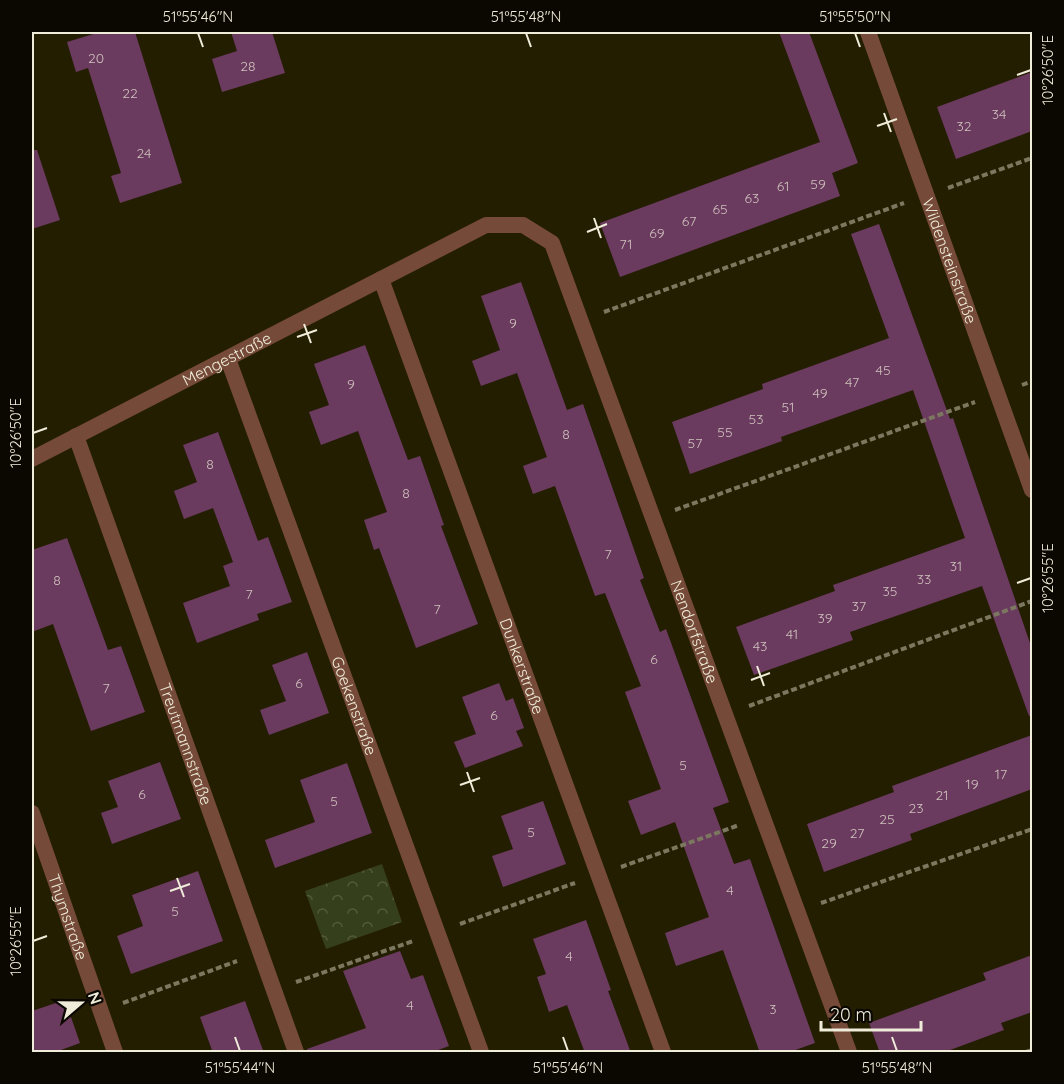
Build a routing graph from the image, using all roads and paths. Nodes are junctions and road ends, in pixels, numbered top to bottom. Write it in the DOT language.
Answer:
graph roads {
  1 [pos="868,32"];
  2 [pos="1032,158"];
  3 [pos="927,195"];
  4 [pos="523,225"];
  5 [pos="381,279"];
  6 [pos="580,320"];
  7 [pos="228,359"];
  8 [pos="1032,381"];
  9 [pos="998,394"];
  10 [pos="76,436"];
  11 [pos="32,459"];
  12 [pos="1032,490"];
  13 [pos="653,518"];
  14 [pos="1032,601"];
  15 [pos="725,715"];
  16 [pos="32,813"];
  17 [pos="762,817"];
  18 [pos="1032,829"];
  19 [pos="598,874"];
  20 [pos="797,911"];
  21 [pos="437,932"];
  22 [pos="260,953"];
  23 [pos="274,990"];
  24 [pos="101,1011"];
  25 [pos="1032,1050"];
  26 [pos="115,1053"];
  27 [pos="296,1053"];
  28 [pos="481,1053"];
  29 [pos="663,1053"];
  30 [pos="849,1053"];
  31 [pos="1026,1053"];
  1 -- 3 [label="street, Wildensteinstraße"];
  2 -- 3 [label="path"];
  3 -- 6 [label="path"];
  3 -- 9 [label="street, Wildensteinstraße"];
  4 -- 5 [label="street, Mengestraße"];
  4 -- 6 [label="street, Nendorfstraße"];
  5 -- 7 [label="street, Mengestraße"];
  5 -- 19 [label="street, Dunkerstraße"];
  6 -- 13 [label="street, Nendorfstraße"];
  7 -- 10 [label="street, Mengestraße"];
  7 -- 21 [label="street, Goekenstraße"];
  8 -- 9 [label="path"];
  9 -- 12 [label="street, Wildensteinstraße"];
  9 -- 13 [label="path"];
  10 -- 11 [label="street, Mengestraße"];
  10 -- 22 [label="street, Treutmannstraße"];
  13 -- 15 [label="street, Nendorfstraße"];
  14 -- 15 [label="path"];
  15 -- 17 [label="street, Nendorfstraße"];
  16 -- 24 [label="street, Thymstraße"];
  17 -- 19 [label="path"];
  17 -- 20 [label="street, Nendorfstraße"];
  18 -- 20 [label="path"];
  19 -- 21 [label="path"];
  19 -- 29 [label="street, Dunkerstraße"];
  20 -- 30 [label="street, Nendorfstraße"];
  21 -- 23 [label="path"];
  21 -- 28 [label="street, Goekenstraße"];
  22 -- 23 [label="street, Treutmannstraße"];
  22 -- 24 [label="path"];
  23 -- 27 [label="street, Treutmannstraße"];
  24 -- 26 [label="street, Thymstraße"];
  25 -- 31 [label="path"];
}
